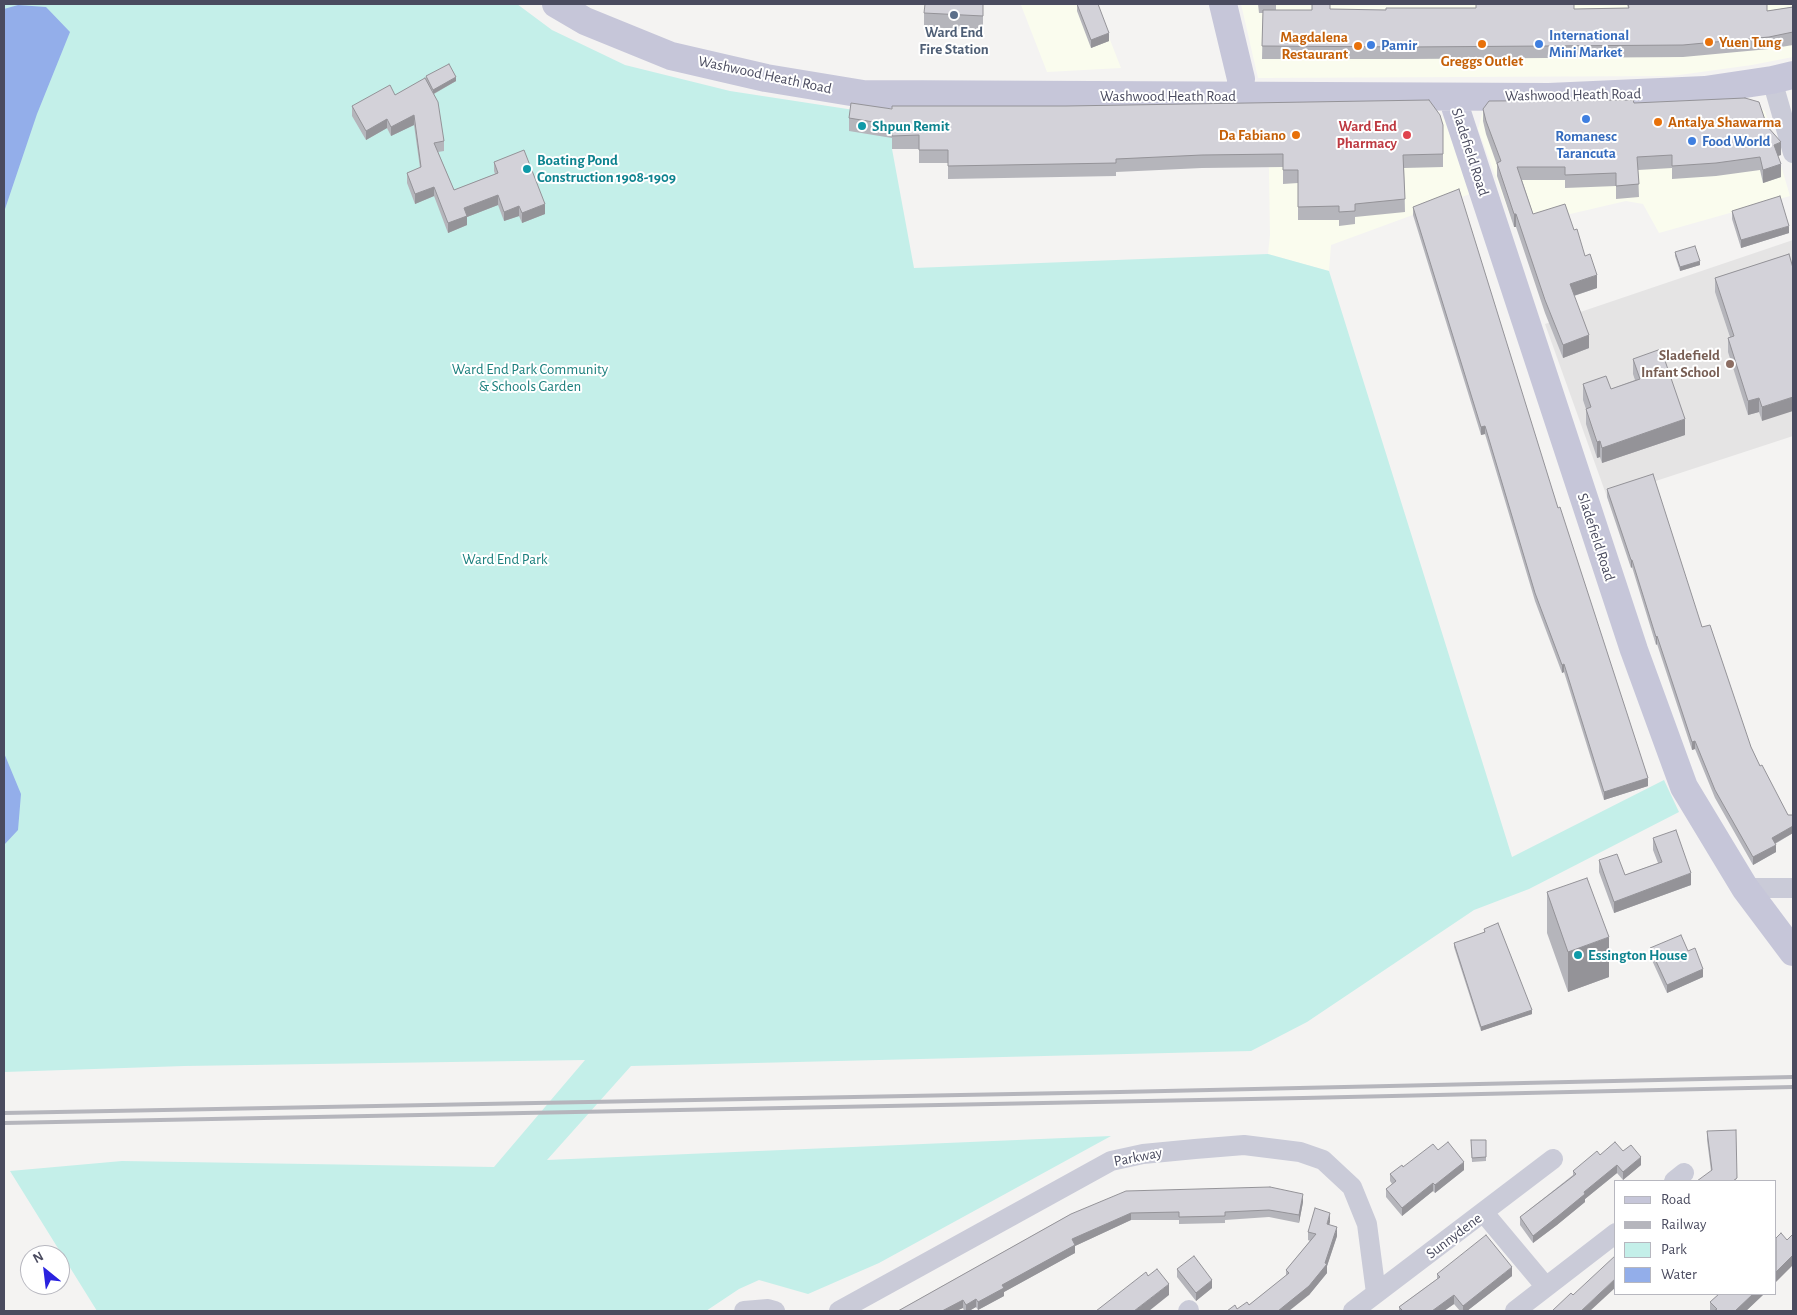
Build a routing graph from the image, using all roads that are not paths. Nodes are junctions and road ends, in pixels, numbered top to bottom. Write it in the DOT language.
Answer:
graph roads {
  1 [pos="556,4"];
  2 [pos="1223,4"];
  3 [pos="1783,77"];
  4 [pos="1243,88"];
  5 [pos="1452,96"];
  6 [pos="1793,153"];
  7 [pos="1745,888"];
  8 [pos="1793,888"];
  9 [pos="1793,952"];
  10 [pos="1553,1159"];
  11 [pos="1484,1213"];
  12 [pos="1614,1235"];
  13 [pos="1546,1286"];
  14 [pos="1376,1293"];
  15 [pos="744,1311"];
  16 [pos="775,1311"];
  17 [pos="840,1311"];
  18 [pos="1354,1311"];
  19 [pos="1515,1311"];
  1 -- 4 [label="main road, Washwood Heath Road"];
  2 -- 4 [label="main road"];
  3 -- 5 [label="main road, Washwood Heath Road"];
  3 -- 6 [label="street"];
  4 -- 5 [label="main road, Washwood Heath Road"];
  5 -- 7 [label="main road, Sladefield Road"];
  7 -- 8 [label="street"];
  7 -- 9 [label="main road, Sladefield Road"];
  10 -- 11 [label="street, Sunnydene"];
  11 -- 13 [label="street"];
  11 -- 14 [label="street, Sunnydene"];
  12 -- 13 [label="street"];
  13 -- 19 [label="street"];
  14 -- 17 [label="street, Parkway"];
  14 -- 18 [label="street, Sunnydene"];
  15 -- 16 [label="street"];
}
